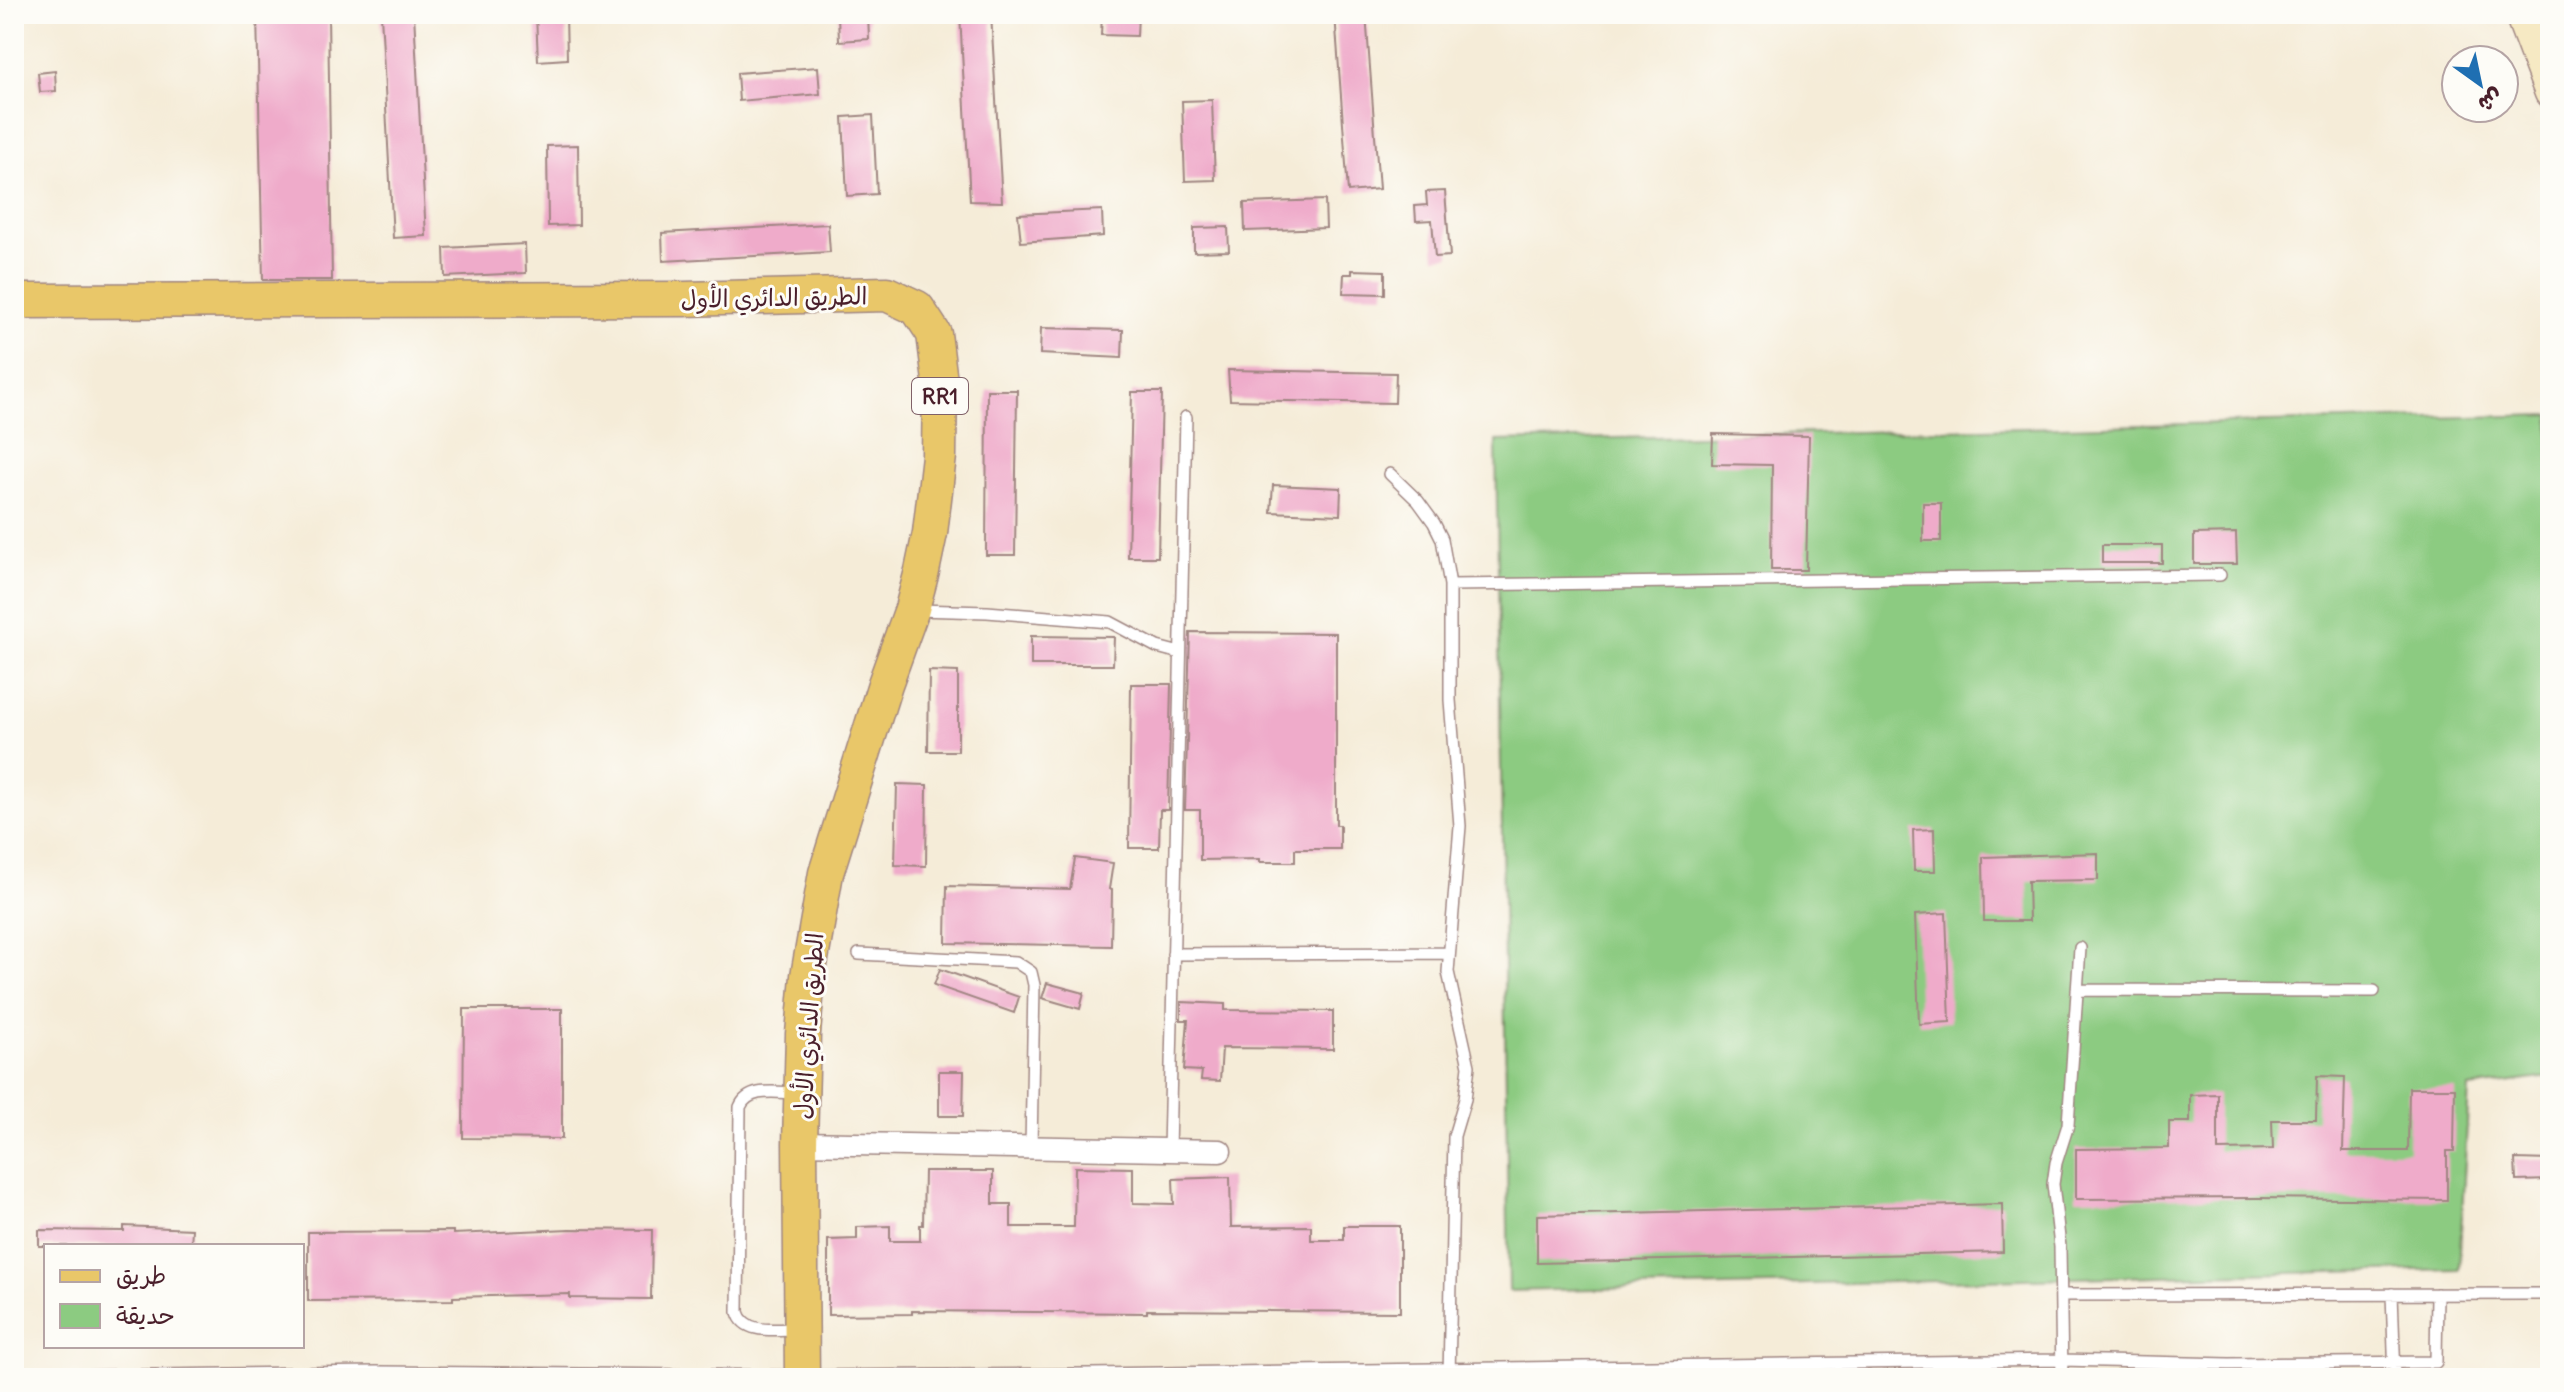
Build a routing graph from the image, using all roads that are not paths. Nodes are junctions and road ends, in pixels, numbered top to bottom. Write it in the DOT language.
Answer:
graph roads {
  1 [pos="2520,14"];
  2 [pos="2550,93"];
  3 [pos="14,301"];
  4 [pos="1186,417"];
  5 [pos="1390,474"];
  6 [pos="2220,575"];
  7 [pos="1450,585"];
  8 [pos="912,609"];
  9 [pos="1180,653"];
  10 [pos="2080,948"];
  11 [pos="1449,953"];
  12 [pos="859,954"];
  13 [pos="1173,954"];
  14 [pos="2077,990"];
  15 [pos="2374,991"];
  16 [pos="801,1093"];
  17 [pos="800,1143"];
  18 [pos="1031,1148"];
  19 [pos="1169,1151"];
  20 [pos="1220,1151"];
  21 [pos="2392,1294"];
  22 [pos="2437,1294"];
  23 [pos="2550,1294"];
  24 [pos="2061,1295"];
  25 [pos="801,1329"];
  26 [pos="2062,1360"];
  27 [pos="2395,1362"];
  28 [pos="1755,1372"];
  29 [pos="1449,1374"];
  30 [pos="1092,1376"];
  31 [pos="14,1377"];
  32 [pos="802,1377"];
  33 [pos="2062,1378"];
  34 [pos="2395,1378"];
  1 -- 2 [label="main road"];
  3 -- 8 [label="main road, الطريق الدائري الأول / RR1"];
  4 -- 9 [label="lane"];
  5 -- 7 [label="lane"];
  6 -- 7 [label="lane"];
  7 -- 11 [label="lane"];
  8 -- 9 [label="lane"];
  8 -- 16 [label="main road, الطريق الدائري الأول / RR1"];
  9 -- 13 [label="lane"];
  10 -- 14 [label="lane"];
  11 -- 13 [label="lane"];
  11 -- 29 [label="lane"];
  12 -- 18 [label="lane"];
  13 -- 19 [label="lane"];
  14 -- 15 [label="lane"];
  14 -- 24 [label="lane"];
  16 -- 17 [label="main road, الطريق الدائري الأول / RR1"];
  16 -- 25 [label="lane"];
  17 -- 18 [label="street"];
  17 -- 25 [label="main road, الطريق الدائري الأول / RR1"];
  18 -- 19 [label="street"];
  19 -- 20 [label="street"];
  21 -- 22 [label="lane"];
  21 -- 24 [label="lane"];
  21 -- 27 [label="lane"];
  22 -- 23 [label="lane"];
  22 -- 27 [label="lane"];
  24 -- 26 [label="lane"];
  25 -- 32 [label="main road, الطريق الدائري الأول / RR1"];
  26 -- 27 [label="lane"];
  26 -- 28 [label="lane"];
  26 -- 33 [label="lane"];
  27 -- 34 [label="lane"];
  28 -- 29 [label="lane"];
  29 -- 30 [label="lane"];
  30 -- 32 [label="lane"];
  31 -- 32 [label="lane"];
}
